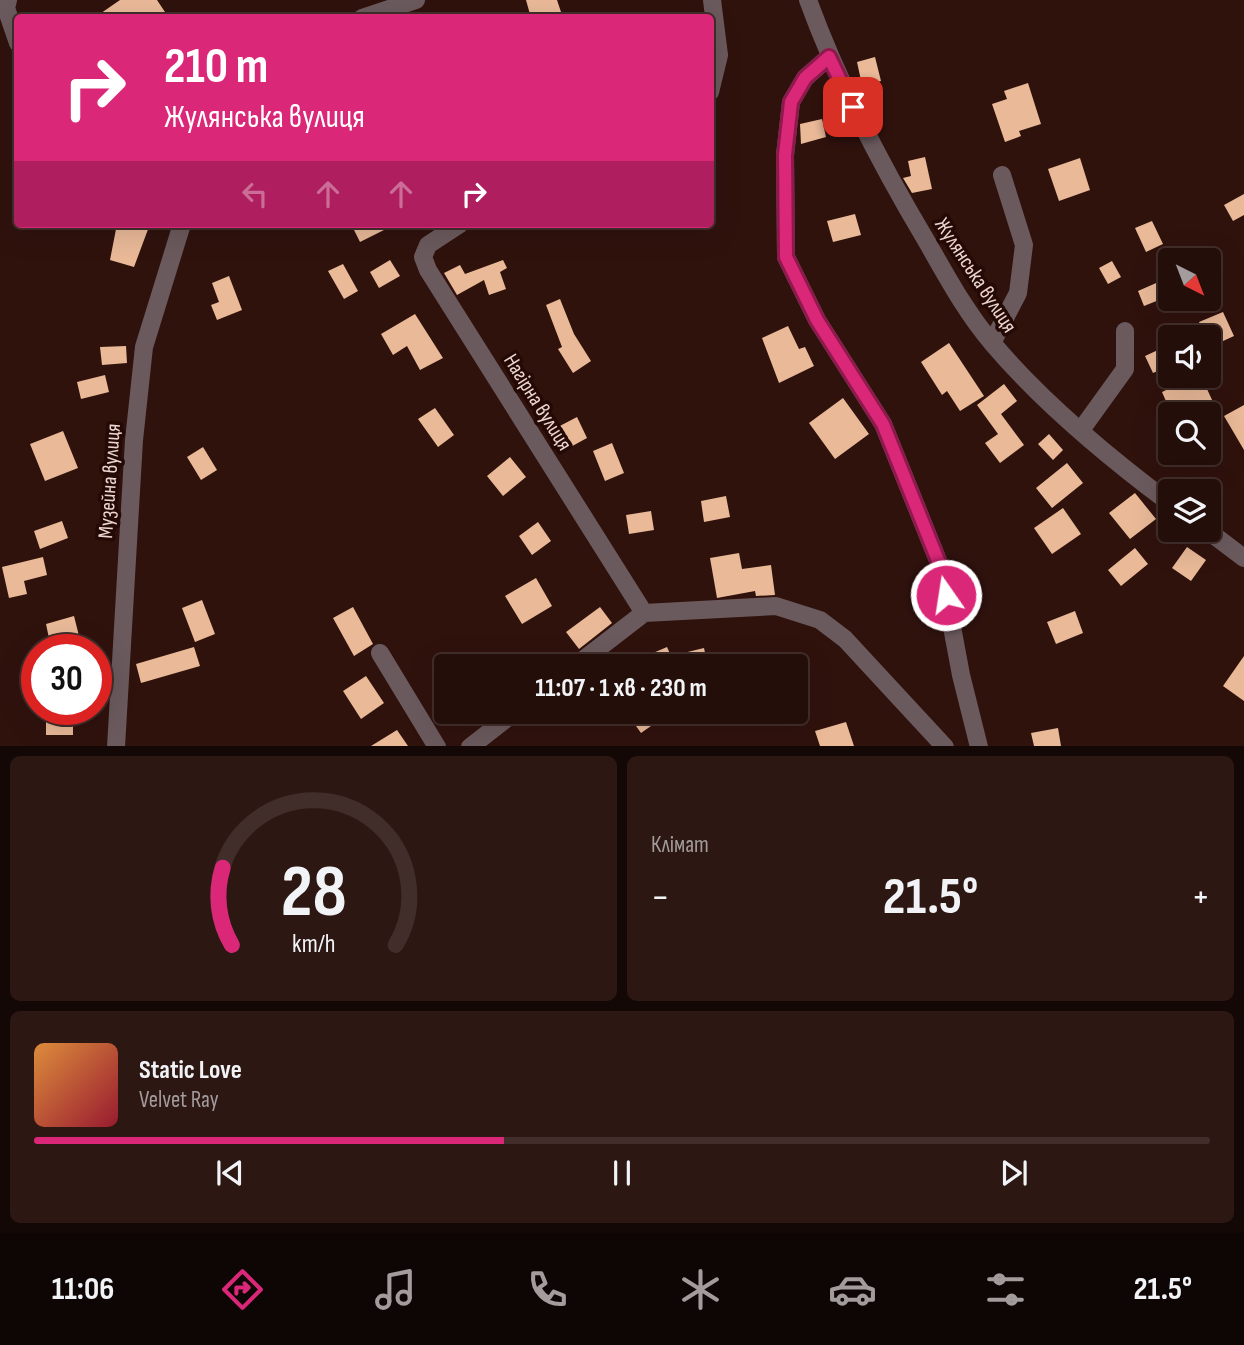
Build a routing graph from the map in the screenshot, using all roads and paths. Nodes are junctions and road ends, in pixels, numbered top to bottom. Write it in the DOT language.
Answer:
graph roads {
  1 [pos="8,0"];
  2 [pos="416,0"];
  3 [pos="808,0"];
  4 [pos="374,14"];
  5 [pos="714,16"];
  6 [pos="14,31"];
  7 [pos="829,57"];
  8 [pos="714,76"];
  9 [pos="1002,175"];
  10 [pos="181,228"];
  11 [pos="454,228"];
  12 [pos="1125,331"];
  13 [pos="992,343"];
  14 [pos="1081,429"];
  15 [pos="1158,492"];
  16 [pos="1221,540"];
  17 [pos="1242,553"];
  18 [pos="644,613"];
  19 [pos="380,653"];
  20 [pos="591,654"];
  21 [pos="500,724"];
  22 [pos="116,746"];
  23 [pos="436,746"];
  24 [pos="471,746"];
  25 [pos="944,746"];
  26 [pos="979,746"];
  1 -- 6 [label="street"];
  2 -- 4 [label="street"];
  3 -- 7 [label="street, Жулянська вулиця"];
  5 -- 8 [label="street"];
  7 -- 13 [label="street, Жулянська вулиця"];
  7 -- 26 [label="street"];
  9 -- 13 [label="street"];
  10 -- 22 [label="street, Музейна вулиця"];
  11 -- 18 [label="street, Нагірна вулиця"];
  12 -- 14 [label="street"];
  13 -- 14 [label="street, Жулянська вулиця"];
  14 -- 15 [label="street, Жулянська вулиця"];
  16 -- 17 [label="street"];
  18 -- 20 [label="street"];
  18 -- 25 [label="street"];
  19 -- 23 [label="street"];
  21 -- 24 [label="street"];
}
